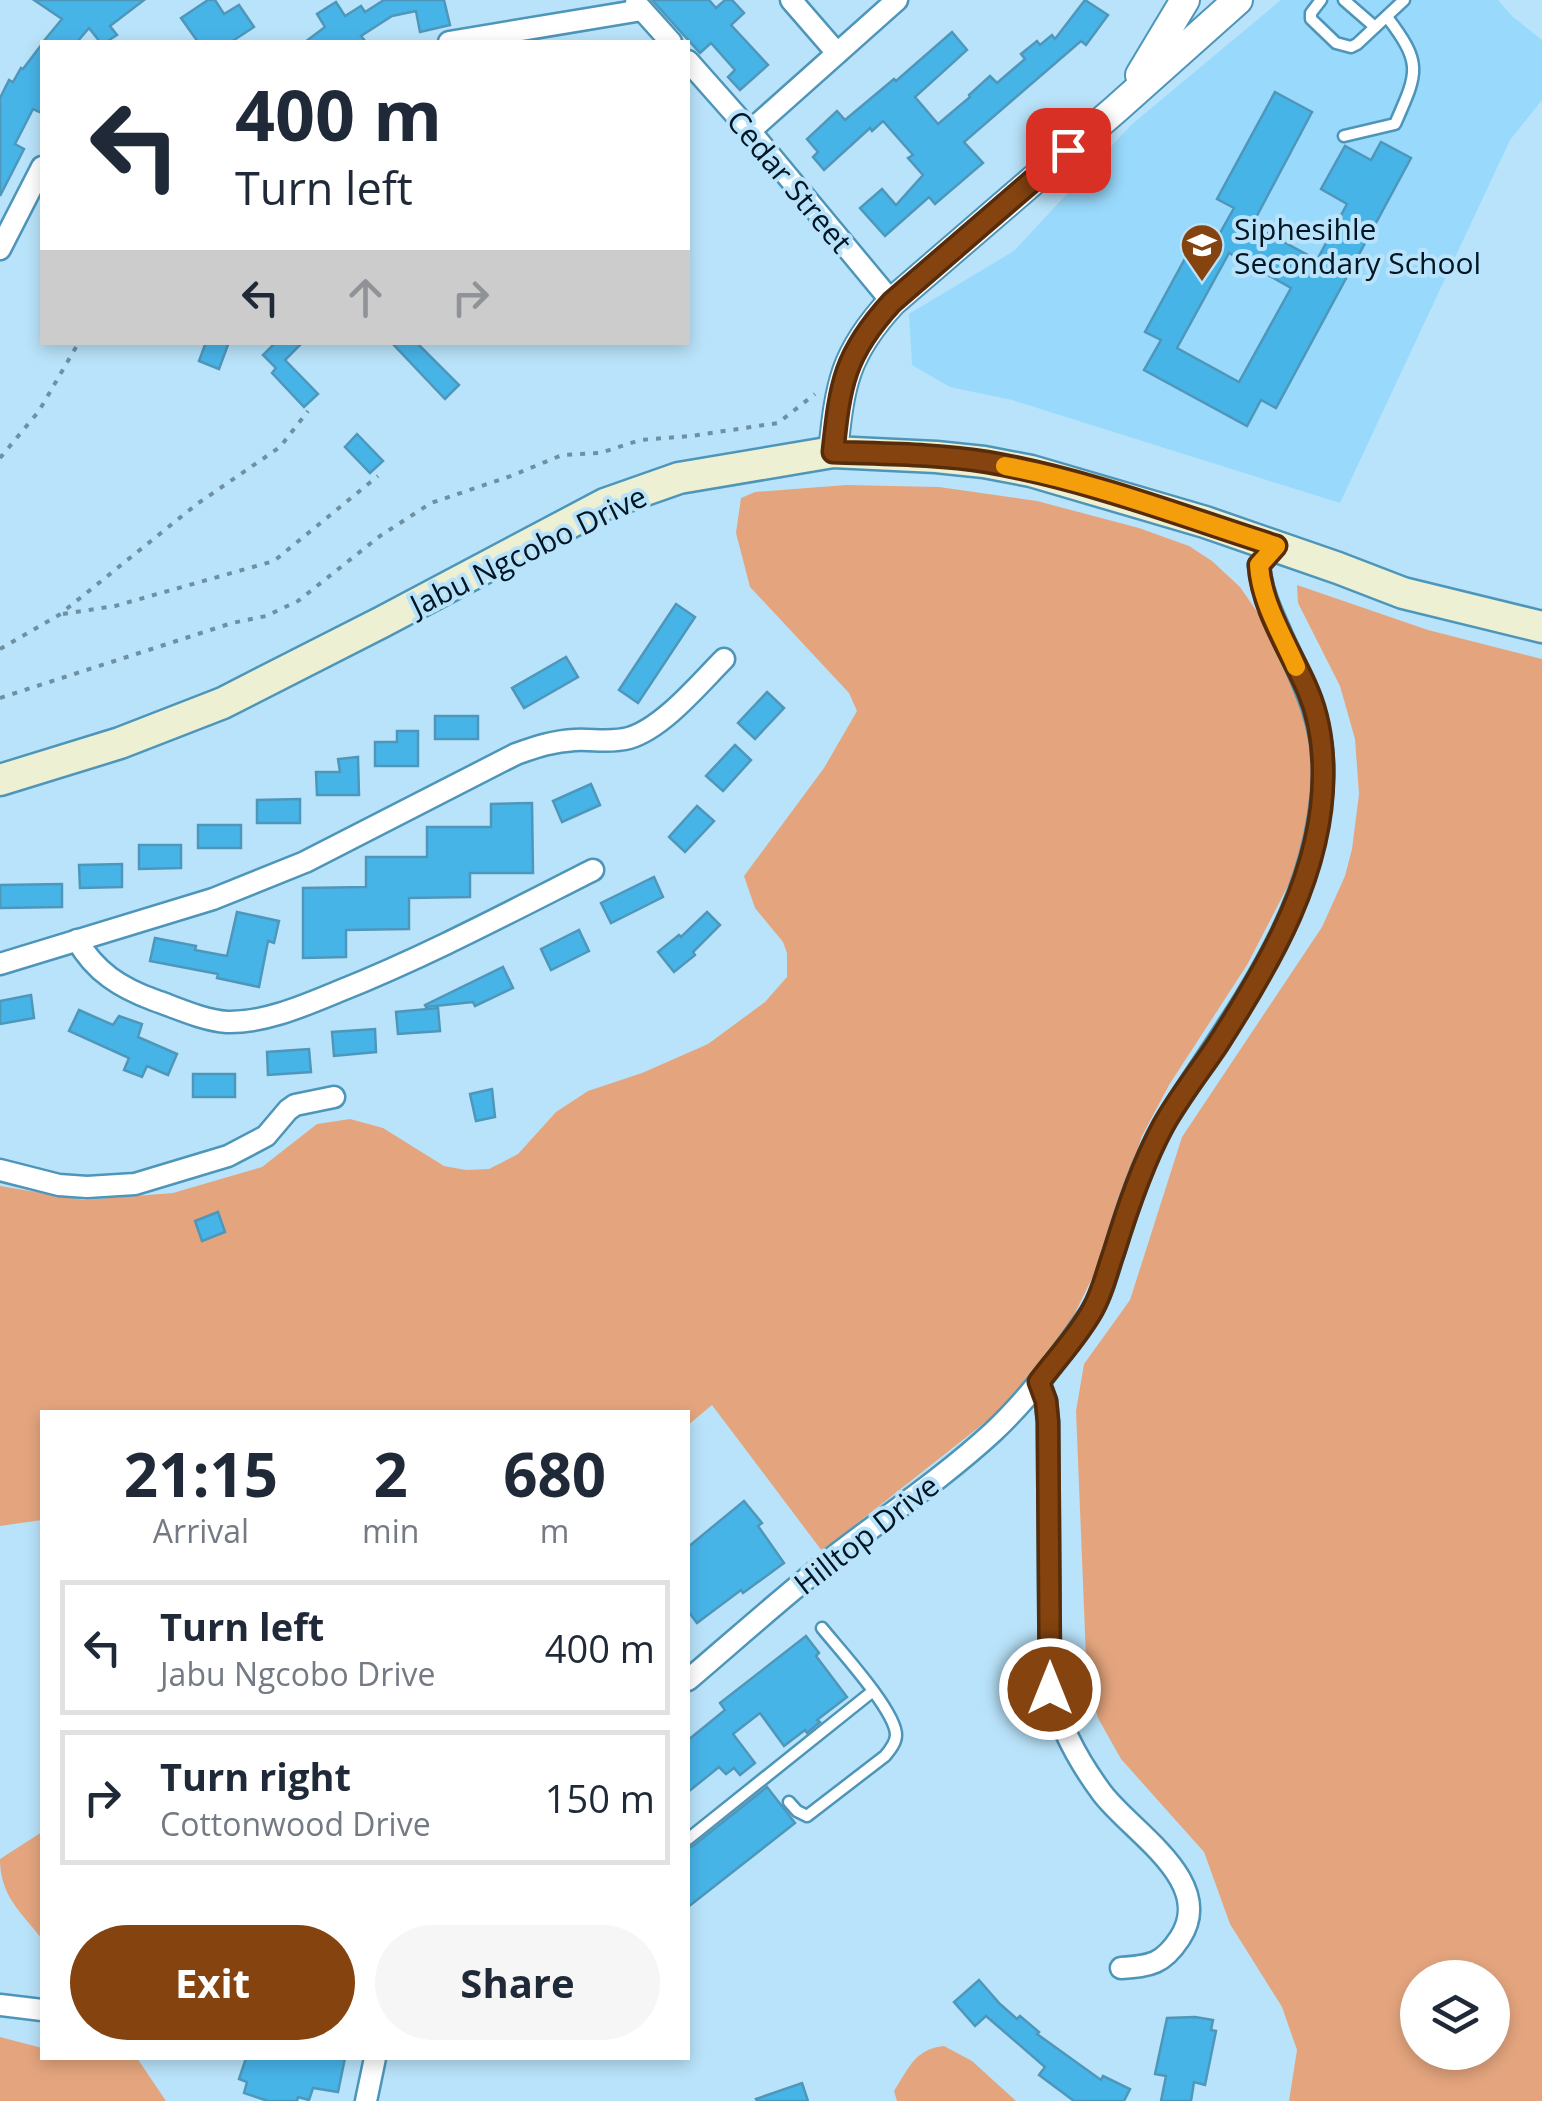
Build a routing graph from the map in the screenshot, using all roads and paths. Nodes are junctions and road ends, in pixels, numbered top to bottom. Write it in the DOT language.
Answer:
graph roads {
  1 [pos="792,0"];
  2 [pos="898,0"];
  3 [pos="1185,0"];
  4 [pos="1238,0"];
  5 [pos="1321,0"];
  6 [pos="1344,0"];
  7 [pos="1404,0"];
  8 [pos="637,5"];
  9 [pos="1387,17"];
  10 [pos="1375,27"];
  11 [pos="458,40"];
  12 [pos="669,40"];
  13 [pos="836,53"];
  14 [pos="690,63"];
  15 [pos="1116,109"];
  16 [pos="750,131"];
  17 [pos="1344,136"];
  18 [pos="40,172"];
  19 [pos="0,249"];
  20 [pos="892,302"];
  21 [pos="77,345"];
  22 [pos="842,384"];
  23 [pos="308,412"];
  24 [pos="833,452"];
  25 [pos="0,458"];
  26 [pos="378,476"];
  27 [pos="1276,546"];
  28 [pos="59,615"];
  29 [pos="1542,627"];
  30 [pos="0,649"];
  31 [pos="724,660"];
  32 [pos="0,698"];
  33 [pos="0,780"];
  34 [pos="593,870"];
  35 [pos="77,940"];
  36 [pos="0,964"];
  37 [pos="334,1097"];
  38 [pos="0,1170"];
  39 [pos="1039,1382"];
  40 [pos="822,1628"];
  41 [pos="690,1678"];
  42 [pos="873,1692"];
  43 [pos="789,1802"];
  44 [pos="690,1837"];
  45 [pos="1122,1968"];
  46 [pos="0,2005"];
  47 [pos="40,2010"];
  48 [pos="375,2060"];
  49 [pos="366,2101"];
  1 -- 13 [label="street"];
  2 -- 13 [label="street"];
  3 -- 15 [label="street"];
  4 -- 15 [label="street"];
  5 -- 10 [label="lane"];
  6 -- 10 [label="lane"];
  7 -- 9 [label="lane"];
  8 -- 11 [label="street"];
  8 -- 12 [label="street"];
  9 -- 10 [label="lane"];
  9 -- 17 [label="lane"];
  13 -- 16 [label="street"];
  14 -- 16 [label="street, Cedar Street"];
  15 -- 20 [label="street"];
  16 -- 20 [label="street, Cedar Street"];
  18 -- 19 [label="street"];
  20 -- 22 [label="street"];
  21 -- 25 [label="path"];
  22 -- 24 [label="street"];
  22 -- 32 [label="path"];
  23 -- 28 [label="path"];
  24 -- 27 [label="main road, Jabu Ngcobo Drive"];
  24 -- 33 [label="main road, Jabu Ngcobo Drive"];
  26 -- 28 [label="path"];
  27 -- 29 [label="main road, Jabu Ngcobo Drive"];
  27 -- 39 [label="street, Hilltop Drive"];
  28 -- 30 [label="path"];
  31 -- 35 [label="street"];
  34 -- 35 [label="street"];
  35 -- 36 [label="street"];
  37 -- 38 [label="street"];
  39 -- 41 [label="street, Hilltop Drive"];
  39 -- 45 [label="street"];
  40 -- 42 [label="lane"];
  42 -- 43 [label="lane"];
  42 -- 44 [label="lane"];
  46 -- 47 [label="street"];
  48 -- 49 [label="street"];
}
